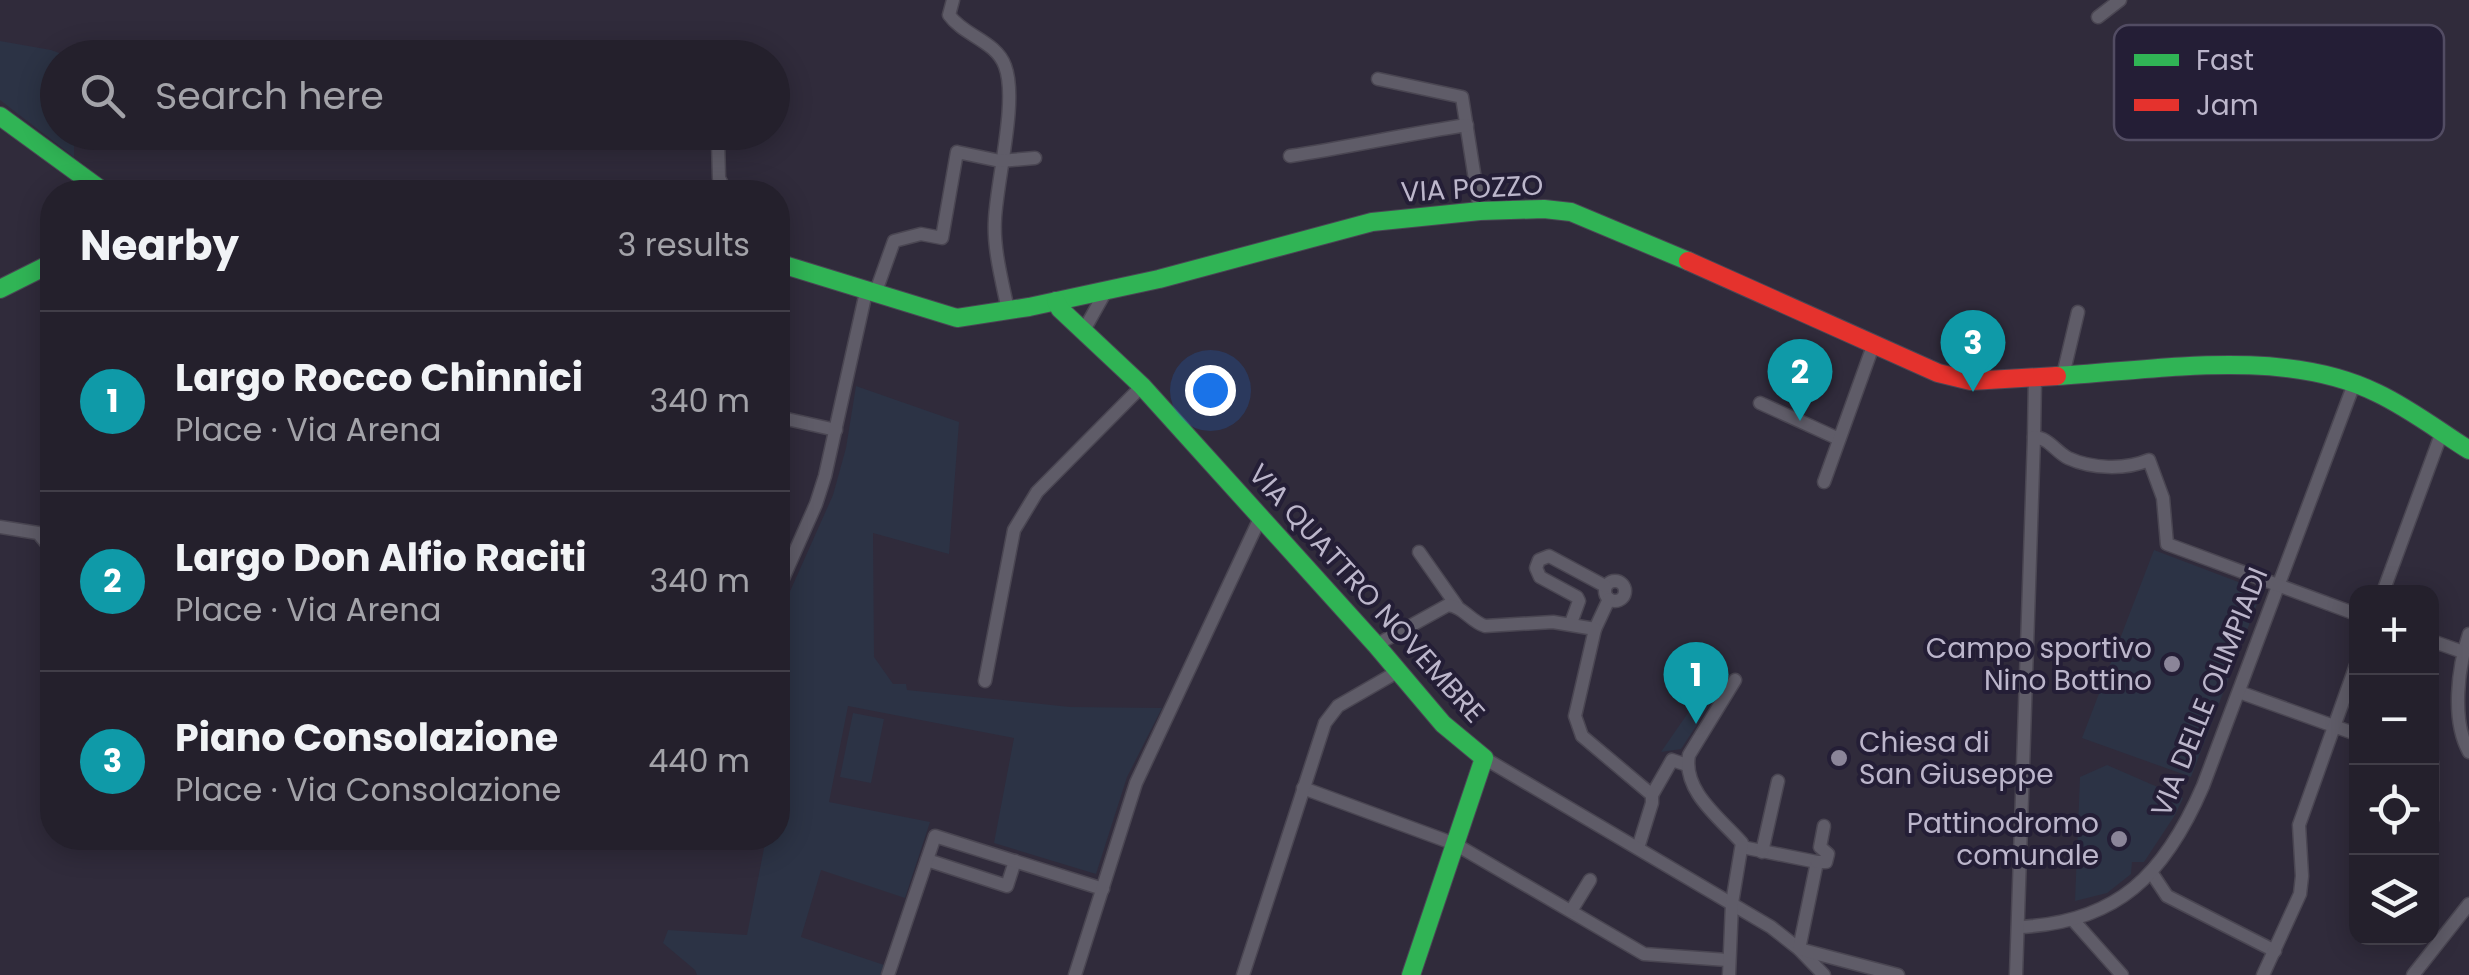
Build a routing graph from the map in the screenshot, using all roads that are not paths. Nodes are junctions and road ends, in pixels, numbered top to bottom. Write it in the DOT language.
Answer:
graph roads {
  1 [pos="953,0"];
  2 [pos="2120,0"];
  3 [pos="2098,17"];
  4 [pos="1378,79"];
  5 [pos="0,116"];
  6 [pos="1467,125"];
  7 [pos="40,147"];
  8 [pos="44,150"];
  9 [pos="718,150"];
  10 [pos="1290,156"];
  11 [pos="1035,158"];
  12 [pos="1000,161"];
  13 [pos="73,172"];
  14 [pos="81,180"];
  15 [pos="85,180"];
  16 [pos="720,180"];
  17 [pos="1480,210"];
  18 [pos="790,266"];
  19 [pos="40,270"];
  20 [pos="0,289"];
  21 [pos="1107,289"];
  22 [pos="870,293"];
  23 [pos="1056,301"];
  24 [pos="1008,310"];
  25 [pos="2078,312"];
  26 [pos="1084,330"];
  27 [pos="1873,346"];
  28 [pos="2063,375"];
  29 [pos="2035,377"];
  30 [pos="2354,384"];
  31 [pos="1142,386"];
  32 [pos="1760,403"];
  33 [pos="790,420"];
  34 [pos="836,430"];
  35 [pos="2442,432"];
  36 [pos="2034,436"];
  37 [pos="1839,439"];
  38 [pos="2469,450"];
  39 [pos="1824,482"];
  40 [pos="1261,516"];
  41 [pos="0,527"];
  42 [pos="40,535"];
  43 [pos="1419,552"];
  44 [pos="790,564"];
  45 [pos="2386,585"];
  46 [pos="2279,586"];
  47 [pos="1457,606"];
  48 [pos="2349,611"];
  49 [pos="1571,623"];
  50 [pos="1595,629"];
  51 [pos="2469,634"];
  52 [pos="2439,643"];
  53 [pos="1376,645"];
  54 [pos="2463,652"];
  55 [pos="1397,672"];
  56 [pos="2353,675"];
  57 [pos="984,680"];
  58 [pos="1735,680"];
  59 [pos="2238,692"];
  60 [pos="2334,726"];
  61 [pos="2349,731"];
  62 [pos="2469,752"];
  63 [pos="1484,758"];
  64 [pos="1687,765"];
  65 [pos="1778,780"];
  66 [pos="1303,788"];
  67 [pos="1652,795"];
  68 [pos="1824,826"];
  69 [pos="1455,844"];
  70 [pos="1742,847"];
  71 [pos="1638,848"];
  72 [pos="1762,852"];
  73 [pos="927,860"];
  74 [pos="1016,861"];
  75 [pos="1816,862"];
  76 [pos="2151,872"];
  77 [pos="1590,880"];
  78 [pos="1103,888"];
  79 [pos="1732,903"];
  80 [pos="2469,904"];
  81 [pos="1571,911"];
  82 [pos="2073,920"];
  83 [pos="2018,928"];
  84 [pos="1800,949"];
  85 [pos="2275,950"];
  86 [pos="1728,968"];
  87 [pos="888,975"];
  88 [pos="1075,975"];
  89 [pos="1243,975"];
  90 [pos="1411,975"];
  91 [pos="1824,975"];
  92 [pos="1898,975"];
  93 [pos="2016,975"];
  94 [pos="2122,975"];
  95 [pos="2263,975"];
  96 [pos="2413,975"];
  1 -- 12 [label="street"];
  2 -- 3 [label="street"];
  4 -- 6 [label="street"];
  5 -- 7 [label="street"];
  6 -- 10 [label="street"];
  6 -- 17 [label="street"];
  8 -- 13 [label="street"];
  9 -- 16 [label="street"];
  11 -- 12 [label="street"];
  12 -- 22 [label="street"];
  12 -- 24 [label="street"];
  13 -- 14 [label="street"];
  13 -- 15 [label="street"];
  17 -- 21 [label="street, VIA POZZO"];
  17 -- 27 [label="street, VIA POZZO"];
  18 -- 22 [label="street, VIA POZZO"];
  19 -- 20 [label="street"];
  21 -- 23 [label="street, VIA POZZO"];
  21 -- 26 [label="street"];
  22 -- 24 [label="street, VIA POZZO"];
  22 -- 34 [label="street"];
  23 -- 24 [label="street, VIA POZZO"];
  23 -- 26 [label="street, VIA QUATTRO NOVEMBRE"];
  25 -- 28 [label="street"];
  26 -- 31 [label="street, VIA QUATTRO NOVEMBRE"];
  27 -- 29 [label="street, VIA POZZO"];
  27 -- 37 [label="street"];
  28 -- 29 [label="street, VIA POZZO"];
  28 -- 30 [label="street, VIA POZZO"];
  29 -- 36 [label="street"];
  30 -- 35 [label="street, VIA POZZO"];
  30 -- 46 [label="street, VIA DELLE OLIMPIADI"];
  31 -- 40 [label="street, VIA QUATTRO NOVEMBRE"];
  31 -- 57 [label="street"];
  32 -- 37 [label="street"];
  33 -- 34 [label="street"];
  34 -- 44 [label="street"];
  35 -- 38 [label="street, VIA POZZO"];
  35 -- 45 [label="street"];
  36 -- 46 [label="street"];
  36 -- 83 [label="street"];
  37 -- 39 [label="street"];
  40 -- 53 [label="street, VIA QUATTRO NOVEMBRE"];
  40 -- 78 [label="street"];
  41 -- 42 [label="street"];
  43 -- 47 [label="street"];
  46 -- 48 [label="street"];
  46 -- 59 [label="street, VIA DELLE OLIMPIADI"];
  47 -- 49 [label="street"];
  47 -- 53 [label="street"];
  49 -- 50 [label="street"];
  49 -- 50 [label="street"];
  50 -- 67 [label="street"];
  51 -- 54 [label="street"];
  52 -- 54 [label="street"];
  53 -- 55 [label="street, VIA QUATTRO NOVEMBRE"];
  54 -- 62 [label="street"];
  55 -- 63 [label="street, VIA QUATTRO NOVEMBRE"];
  55 -- 66 [label="street"];
  56 -- 60 [label="street"];
  58 -- 64 [label="street"];
  59 -- 60 [label="street"];
  59 -- 76 [label="street, VIA DELLE OLIMPIADI"];
  60 -- 61 [label="street"];
  60 -- 85 [label="street"];
  63 -- 69 [label="street"];
  63 -- 71 [label="street, VIA QUATTRO NOVEMBRE"];
  64 -- 67 [label="street"];
  64 -- 70 [label="street"];
  65 -- 72 [label="street"];
  66 -- 69 [label="street"];
  66 -- 89 [label="street"];
  67 -- 71 [label="street"];
  68 -- 75 [label="street"];
  69 -- 81 [label="street"];
  69 -- 90 [label="street"];
  70 -- 72 [label="street"];
  70 -- 79 [label="street"];
  71 -- 79 [label="street, VIA QUATTRO NOVEMBRE"];
  72 -- 75 [label="street"];
  73 -- 74 [label="street"];
  73 -- 74 [label="street"];
  73 -- 87 [label="street"];
  74 -- 78 [label="street"];
  75 -- 84 [label="street"];
  76 -- 82 [label="street, VIA DELLE OLIMPIADI"];
  76 -- 85 [label="street"];
  77 -- 81 [label="street"];
  78 -- 88 [label="street"];
  79 -- 84 [label="street, VIA QUATTRO NOVEMBRE"];
  79 -- 86 [label="street"];
  80 -- 96 [label="street"];
  81 -- 86 [label="street"];
  82 -- 83 [label="street, VIA DELLE OLIMPIADI"];
  82 -- 94 [label="street"];
  83 -- 93 [label="street"];
  84 -- 91 [label="street, VIA QUATTRO NOVEMBRE"];
  84 -- 92 [label="street"];
  85 -- 95 [label="street"];
}
